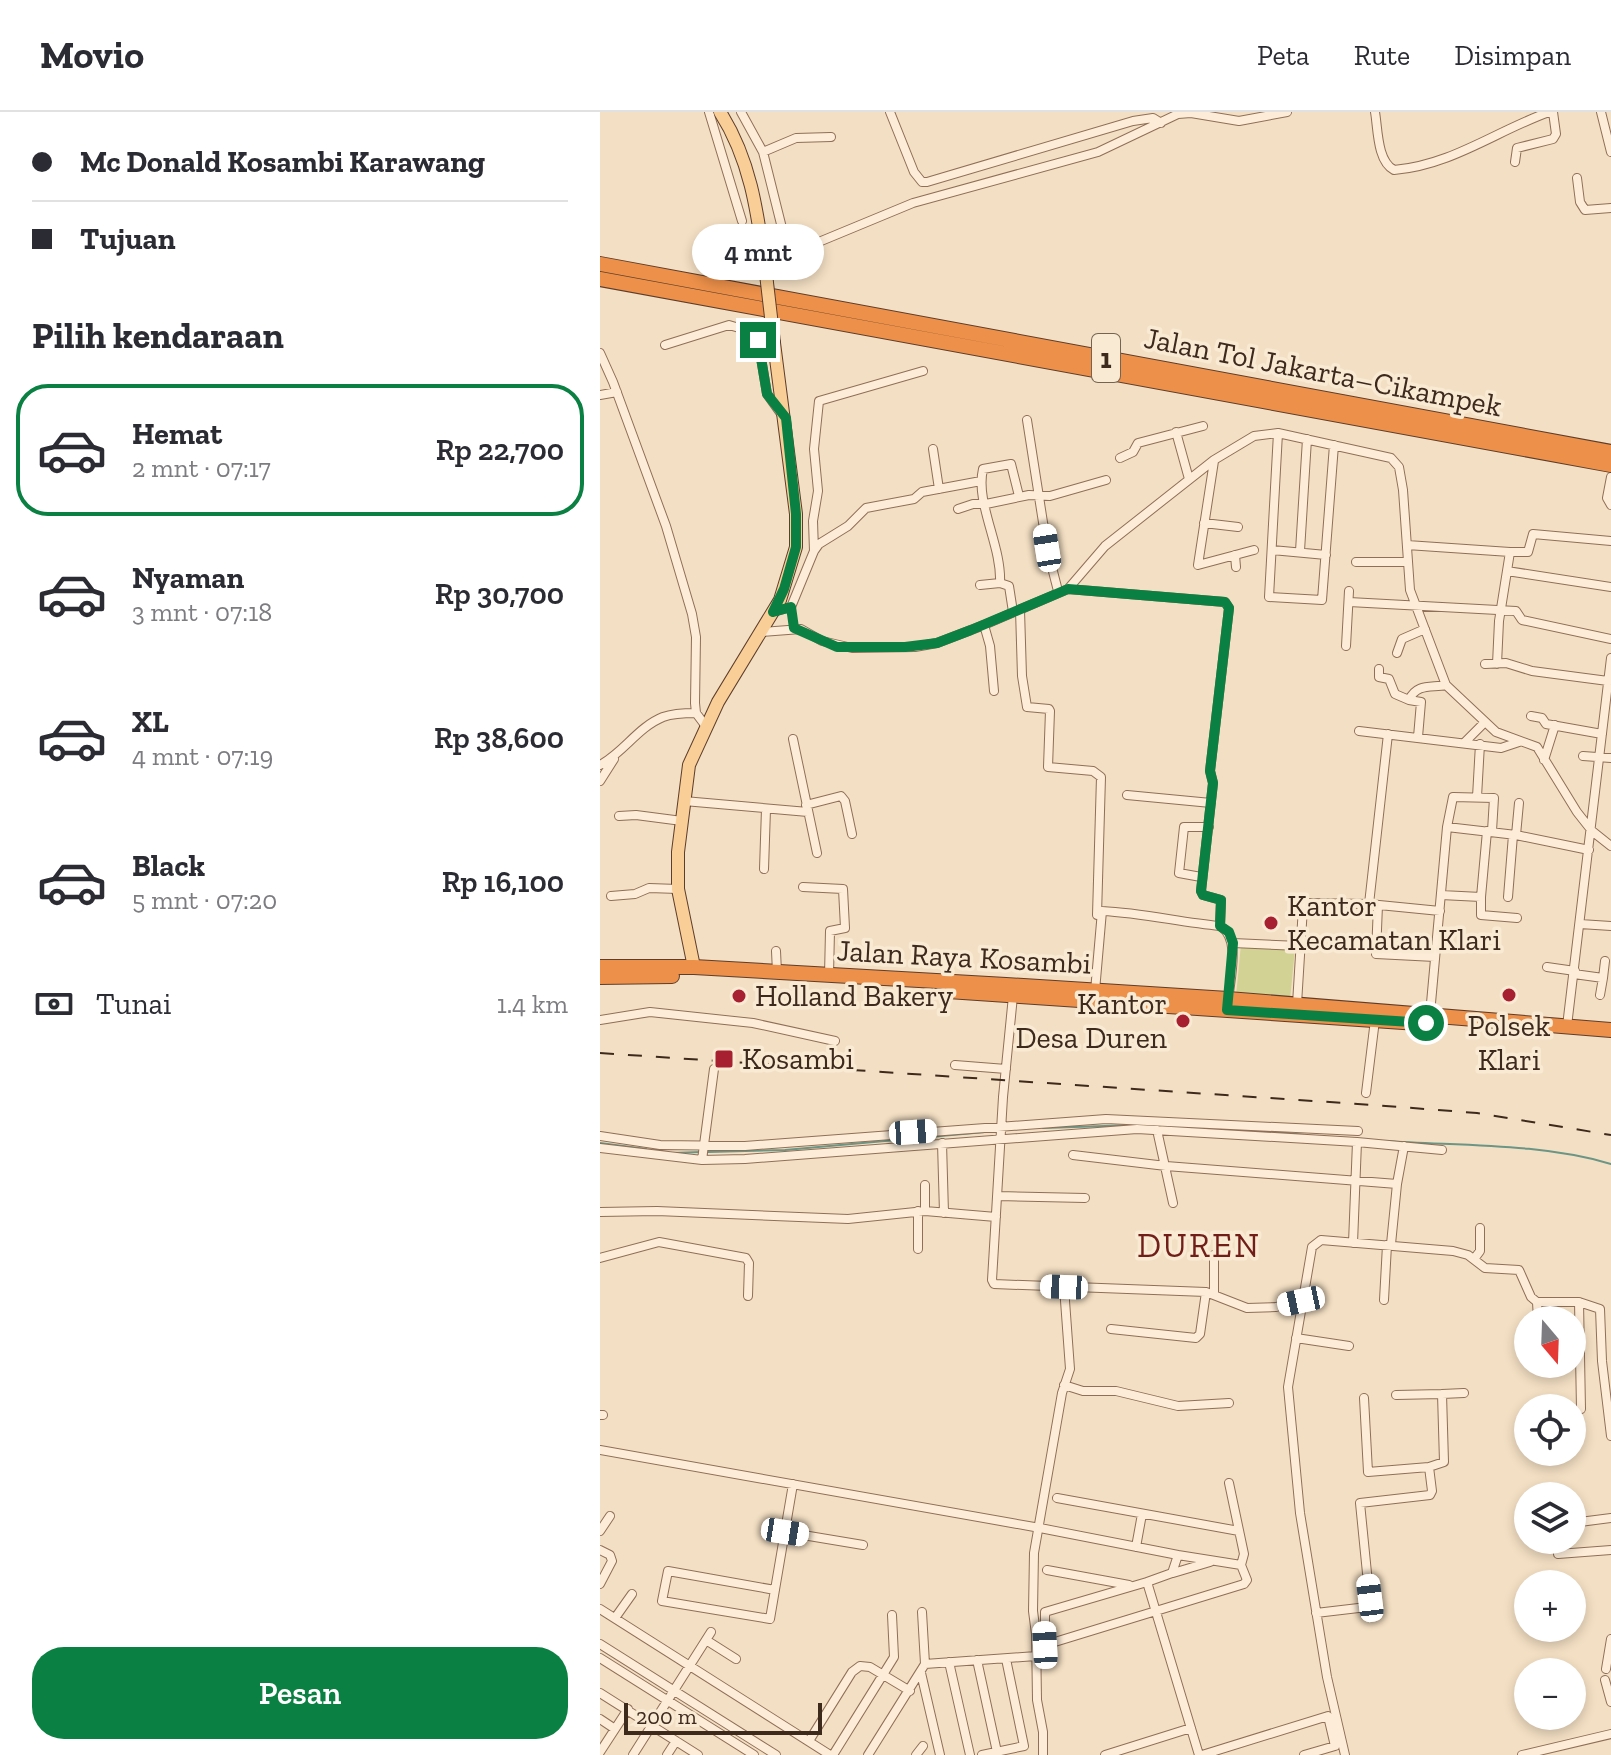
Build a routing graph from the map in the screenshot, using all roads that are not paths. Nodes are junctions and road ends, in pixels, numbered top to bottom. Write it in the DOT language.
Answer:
graph roads {
  1 [pos="709,112"];
  2 [pos="720,112"];
  3 [pos="741,112"];
  4 [pos="890,112"];
  5 [pos="1287,112"];
  6 [pos="1375,112"];
  7 [pos="1551,112"];
  8 [pos="1601,112"];
  9 [pos="1161,123"];
  10 [pos="831,137"];
  11 [pos="763,152"];
  12 [pos="1611,152"];
  13 [pos="1515,162"];
  14 [pos="1577,178"];
  15 [pos="1611,208"];
  16 [pos="742,221"];
  17 [pos="600,264"];
  18 [pos="600,279"];
  19 [pos="665,345"];
  20 [pos="600,353"];
  21 [pos="923,371"];
  22 [pos="617,392"];
  23 [pos="600,395"];
  24 [pos="786,418"];
  25 [pos="1027,420"];
  26 [pos="1203,426"];
  27 [pos="1176,432"];
  28 [pos="1278,433"];
  29 [pos="1307,439"];
  30 [pos="1334,445"];
  31 [pos="933,449"];
  32 [pos="1611,452"];
  33 [pos="1120,458"];
  34 [pos="1214,460"];
  35 [pos="1611,465"];
  36 [pos="1611,477"];
  37 [pos="1189,479"];
  38 [pos="1106,480"];
  39 [pos="981,481"];
  40 [pos="939,489"];
  41 [pos="1038,494"];
  42 [pos="1019,496"];
  43 [pos="1609,502"];
  44 [pos="986,504"];
  45 [pos="958,509"];
  46 [pos="1204,523"];
  47 [pos="1238,527"];
  48 [pos="1611,541"];
  49 [pos="1407,545"];
  50 [pos="1254,550"];
  51 [pos="1272,550"];
  52 [pos="814,551"];
  53 [pos="1300,551"];
  54 [pos="1510,552"];
  55 [pos="1235,555"];
  56 [pos="1326,555"];
  57 [pos="1356,562"];
  58 [pos="1406,562"];
  59 [pos="1236,567"];
  60 [pos="1507,571"];
  61 [pos="1000,583"];
  62 [pos="980,585"];
  63 [pos="1611,587"];
  64 [pos="1063,590"];
  65 [pos="1349,591"];
  66 [pos="1349,602"];
  67 [pos="791,607"];
  68 [pos="1416,607"];
  69 [pos="1501,609"];
  70 [pos="1017,611"];
  71 [pos="773,612"];
  72 [pos="984,625"];
  73 [pos="794,628"];
  74 [pos="1425,629"];
  75 [pos="761,632"];
  76 [pos="1611,639"];
  77 [pos="1346,646"];
  78 [pos="1397,653"];
  79 [pos="1611,658"];
  80 [pos="1485,664"];
  81 [pos="1497,664"];
  82 [pos="1379,669"];
  83 [pos="1609,684"];
  84 [pos="1446,685"];
  85 [pos="994,691"];
  86 [pos="1409,700"];
  87 [pos="696,713"];
  88 [pos="1531,716"];
  89 [pos="1484,723"];
  90 [pos="705,725"];
  91 [pos="1555,725"];
  92 [pos="1359,731"];
  93 [pos="1388,734"];
  94 [pos="1602,734"];
  95 [pos="1418,737"];
  96 [pos="793,739"];
  97 [pos="1465,742"];
  98 [pos="1519,742"];
  99 [pos="1478,744"];
  100 [pos="1583,756"];
  101 [pos="1599,757"];
  102 [pos="614,758"];
  103 [pos="1611,758"];
  104 [pos="1544,760"];
  105 [pos="600,765"];
  106 [pos="600,781"];
  107 [pos="1127,795"];
  108 [pos="1477,797"];
  109 [pos="684,801"];
  110 [pos="1211,803"];
  111 [pos="1519,803"];
  112 [pos="766,809"];
  113 [pos="807,809"];
  114 [pos="619,816"];
  115 [pos="682,821"];
  116 [pos="1209,827"];
  117 [pos="1447,827"];
  118 [pos="1490,831"];
  119 [pos="1592,831"];
  120 [pos="852,834"];
  121 [pos="1515,835"];
  122 [pos="1611,846"];
  123 [pos="1589,850"];
  124 [pos="817,853"];
  125 [pos="764,869"];
  126 [pos="1201,877"];
  127 [pos="803,887"];
  128 [pos="678,889"];
  129 [pos="1441,895"];
  130 [pos="611,896"];
  131 [pos="1481,897"];
  132 [pos="1508,897"];
  133 [pos="1374,905"];
  134 [pos="1440,911"];
  135 [pos="1097,915"];
  136 [pos="1517,918"];
  137 [pos="1580,924"];
  138 [pos="1220,926"];
  139 [pos="1611,926"];
  140 [pos="1233,943"];
  141 [pos="1300,946"];
  142 [pos="776,951"];
  143 [pos="1435,957"];
  144 [pos="1605,961"];
  145 [pos="600,967"];
  146 [pos="694,967"];
  147 [pos="1547,967"];
  148 [pos="777,972"];
  149 [pos="1574,973"];
  150 [pos="829,975"];
  151 [pos="600,977"];
  152 [pos="1603,978"];
  153 [pos="1095,991"];
  154 [pos="1600,995"];
  155 [pos="1013,996"];
  156 [pos="1228,1004"];
  157 [pos="1297,1004"];
  158 [pos="1435,1018"];
  159 [pos="600,1020"];
  160 [pos="1375,1020"];
  161 [pos="1567,1026"];
  162 [pos="1611,1030"];
  163 [pos="1611,1039"];
  164 [pos="835,1041"];
  165 [pos="955,1065"];
  166 [pos="714,1069"];
  167 [pos="1006,1069"];
  168 [pos="1366,1093"];
  169 [pos="1152,1126"];
  170 [pos="1358,1131"];
  171 [pos="1002,1132"];
  172 [pos="600,1136"];
  173 [pos="1325,1136"];
  174 [pos="1357,1142"];
  175 [pos="942,1143"];
  176 [pos="1404,1146"];
  177 [pos="600,1148"];
  178 [pos="1442,1150"];
  179 [pos="703,1153"];
  180 [pos="1073,1155"];
  181 [pos="1166,1166"];
  182 [pos="1356,1181"];
  183 [pos="1397,1184"];
  184 [pos="925,1185"];
  185 [pos="999,1196"];
  186 [pos="1085,1198"];
  187 [pos="1173,1203"];
  188 [pos="921,1211"];
  189 [pos="600,1212"];
  190 [pos="944,1213"];
  191 [pos="996,1217"];
  192 [pos="1480,1228"];
  193 [pos="1353,1243"];
  194 [pos="1389,1245"];
  195 [pos="918,1249"];
  196 [pos="1214,1255"];
  197 [pos="600,1258"];
  198 [pos="1474,1259"];
  199 [pos="1064,1287"];
  200 [pos="1210,1293"];
  201 [pos="748,1296"];
  202 [pos="1384,1300"];
  203 [pos="1301,1301"];
  204 [pos="1537,1302"];
  205 [pos="1579,1302"];
  206 [pos="1537,1306"];
  207 [pos="1111,1329"];
  208 [pos="1296,1338"];
  209 [pos="1349,1346"];
  210 [pos="1064,1385"];
  211 [pos="1464,1393"];
  212 [pos="1442,1394"];
  213 [pos="1581,1394"];
  214 [pos="1396,1395"];
  215 [pos="1364,1398"];
  216 [pos="1229,1403"];
  217 [pos="1611,1436"];
  218 [pos="600,1450"];
  219 [pos="1429,1467"];
  220 [pos="1229,1483"];
  221 [pos="793,1484"];
  222 [pos="1057,1498"];
  223 [pos="1142,1514"];
  224 [pos="610,1516"];
  225 [pos="1611,1518"];
  226 [pos="1586,1521"];
  227 [pos="1040,1528"];
  228 [pos="600,1531"];
  229 [pos="1239,1531"];
  230 [pos="785,1532"];
  231 [pos="863,1545"];
  232 [pos="1136,1547"];
  233 [pos="600,1550"];
  234 [pos="1611,1550"];
  235 [pos="1586,1552"];
  236 [pos="1178,1555"];
  237 [pos="1214,1561"];
  238 [pos="1241,1565"];
  239 [pos="1047,1570"];
  240 [pos="1172,1573"];
  241 [pos="1147,1582"];
  242 [pos="600,1584"];
  243 [pos="1132,1586"];
  244 [pos="775,1590"];
  245 [pos="632,1594"];
  246 [pos="600,1609"];
  247 [pos="922,1612"];
  248 [pos="1155,1613"];
  249 [pos="1316,1613"];
  250 [pos="892,1615"];
  251 [pos="615,1618"];
  252 [pos="1611,1639"];
  253 [pos="600,1644"];
  254 [pos="1036,1656"];
  255 [pos="600,1658"];
  256 [pos="736,1659"];
  257 [pos="1006,1659"];
  258 [pos="977,1660"];
  259 [pos="949,1662"];
  260 [pos="925,1664"];
  261 [pos="691,1665"];
  262 [pos="1606,1669"];
  263 [pos="921,1673"];
  264 [pos="885,1675"];
  265 [pos="1605,1680"];
  266 [pos="673,1691"];
  267 [pos="910,1691"];
  268 [pos="600,1693"];
  269 [pos="668,1700"];
  270 [pos="1611,1702"];
  271 [pos="628,1709"];
  272 [pos="600,1719"];
  273 [pos="651,1725"];
  274 [pos="1191,1728"];
  275 [pos="615,1729"];
  276 [pos="1611,1734"];
  277 [pos="676,1741"];
  278 [pos="809,1741"];
  279 [pos="1043,1744"];
  280 [pos="923,1746"];
  281 [pos="1024,1746"];
  282 [pos="600,1752"];
  283 [pos="997,1752"];
  284 [pos="870,1753"];
  285 [pos="633,1755"];
  286 [pos="667,1755"];
  287 [pos="698,1755"];
  288 [pos="754,1755"];
  289 [pos="776,1755"];
  290 [pos="832,1755"];
  291 [pos="881,1755"];
  292 [pos="916,1755"];
  293 [pos="940,1755"];
  294 [pos="970,1755"];
  295 [pos="982,1755"];
  296 [pos="1043,1755"];
  297 [pos="1105,1755"];
  298 [pos="1200,1755"];
  299 [pos="1304,1755"];
  300 [pos="1345,1755"];
  301 [pos="1522,1755"];
  1 -- 16 [label="street"];
  2 -- 24 [label="main road, bridge"];
  3 -- 11 [label="street"];
  4 -- 9 [label="street"];
  5 -- 9 [label="street"];
  6 -- 7 [label="street"];
  7 -- 13 [label="street"];
  8 -- 12 [label="street"];
  9 -- 11 [label="street"];
  10 -- 11 [label="street"];
  14 -- 15 [label="street"];
  17 -- 32 [label="highway, Jalan Tol Jakarta–Cikampek / 1"];
  18 -- 35 [label="highway, Jalan Tol Jakarta–Cikampek / 1"];
  19 -- 24 [label="street"];
  20 -- 22 [label="street"];
  21 -- 52 [label="street"];
  22 -- 23 [label="street"];
  22 -- 87 [label="street"];
  24 -- 71 [label="main road"];
  25 -- 41 [label="street"];
  26 -- 27 [label="street"];
  27 -- 33 [label="street"];
  27 -- 37 [label="street"];
  28 -- 29 [label="street"];
  28 -- 34 [label="street"];
  28 -- 51 [label="street"];
  29 -- 30 [label="street"];
  29 -- 53 [label="street"];
  30 -- 49 [label="street"];
  30 -- 56 [label="street"];
  31 -- 40 [label="street"];
  34 -- 37 [label="street"];
  34 -- 46 [label="street"];
  36 -- 43 [label="street"];
  37 -- 64 [label="street"];
  38 -- 41 [label="street"];
  39 -- 40 [label="street"];
  39 -- 42 [label="street"];
  39 -- 44 [label="street"];
  40 -- 52 [label="street"];
  41 -- 42 [label="street"];
  41 -- 64 [label="street"];
  42 -- 44 [label="street"];
  44 -- 45 [label="street"];
  44 -- 61 [label="street"];
  46 -- 47 [label="street"];
  46 -- 55 [label="street"];
  48 -- 54 [label="street"];
  49 -- 54 [label="street"];
  49 -- 58 [label="street"];
  50 -- 55 [label="street"];
  51 -- 53 [label="street"];
  51 -- 56 [label="street"];
  52 -- 67 [label="street"];
  53 -- 56 [label="street"];
  54 -- 60 [label="street"];
  55 -- 59 [label="street"];
  57 -- 58 [label="street"];
  58 -- 68 [label="street"];
  60 -- 63 [label="street"];
  60 -- 69 [label="street"];
  61 -- 62 [label="street"];
  61 -- 70 [label="street"];
  64 -- 70 [label="street"];
  64 -- 110 [label="street"];
  65 -- 66 [label="street"];
  66 -- 68 [label="street"];
  66 -- 77 [label="street"];
  67 -- 71 [label="street"];
  67 -- 73 [label="street"];
  68 -- 69 [label="street"];
  68 -- 74 [label="street"];
  69 -- 76 [label="street"];
  69 -- 81 [label="street"];
  70 -- 72 [label="street"];
  70 -- 135 [label="street"];
  71 -- 75 [label="main road"];
  72 -- 73 [label="street"];
  72 -- 85 [label="street"];
  73 -- 75 [label="street"];
  74 -- 78 [label="street"];
  74 -- 84 [label="street"];
  75 -- 90 [label="main road"];
  79 -- 83 [label="street"];
  80 -- 81 [label="street"];
  81 -- 83 [label="street"];
  82 -- 86 [label="street"];
  83 -- 94 [label="street"];
  84 -- 86 [label="street"];
  84 -- 89 [label="street"];
  86 -- 95 [label="street"];
  87 -- 90 [label="street"];
  87 -- 102 [label="street"];
  88 -- 91 [label="street"];
  89 -- 97 [label="street"];
  89 -- 98 [label="street"];
  89 -- 99 [label="street"];
  90 -- 109 [label="main road"];
  91 -- 94 [label="street"];
  91 -- 104 [label="street"];
  92 -- 93 [label="street"];
  93 -- 95 [label="street"];
  93 -- 133 [label="street"];
  94 -- 101 [label="street"];
  95 -- 97 [label="street"];
  96 -- 113 [label="street"];
  97 -- 99 [label="street"];
  98 -- 99 [label="street"];
  98 -- 104 [label="street"];
  99 -- 108 [label="street"];
  100 -- 101 [label="street"];
  101 -- 103 [label="street"];
  101 -- 119 [label="street"];
  102 -- 105 [label="street"];
  102 -- 106 [label="street"];
  104 -- 119 [label="street"];
  107 -- 110 [label="street"];
  108 -- 117 [label="street"];
  108 -- 118 [label="street"];
  109 -- 112 [label="street"];
  109 -- 115 [label="main road"];
  110 -- 116 [label="street"];
  111 -- 121 [label="street"];
  112 -- 113 [label="street"];
  112 -- 125 [label="street"];
  113 -- 120 [label="street"];
  113 -- 124 [label="street"];
  114 -- 115 [label="street"];
  115 -- 128 [label="main road"];
  116 -- 126 [label="street"];
  116 -- 126 [label="street"];
  117 -- 118 [label="street"];
  117 -- 129 [label="street"];
  118 -- 121 [label="street"];
  118 -- 131 [label="street"];
  119 -- 122 [label="street"];
  119 -- 123 [label="street"];
  121 -- 123 [label="street"];
  121 -- 132 [label="street"];
  123 -- 137 [label="street"];
  126 -- 138 [label="street"];
  127 -- 150 [label="street"];
  128 -- 130 [label="street"];
  128 -- 146 [label="main road"];
  129 -- 131 [label="street"];
  129 -- 134 [label="street"];
  131 -- 136 [label="street"];
  133 -- 134 [label="street"];
  133 -- 141 [label="street"];
  133 -- 143 [label="street"];
  134 -- 143 [label="street"];
  137 -- 139 [label="street"];
  137 -- 149 [label="street"];
  138 -- 140 [label="street"];
  138 -- 153 [label="street"];
  140 -- 141 [label="street"];
  140 -- 156 [label="street"];
  141 -- 157 [label="street"];
  142 -- 148 [label="street"];
  143 -- 158 [label="street"];
  144 -- 152 [label="street"];
  145 -- 146 [label="highway, Jalan Raya Kosambi"];
  146 -- 148 [label="highway, Jalan Raya Kosambi"];
  147 -- 149 [label="street"];
  148 -- 150 [label="highway, Jalan Raya Kosambi"];
  149 -- 152 [label="street"];
  149 -- 161 [label="street"];
  150 -- 153 [label="highway, Jalan Raya Kosambi"];
  151 -- 155 [label="highway, Jalan Raya Kosambi"];
  152 -- 154 [label="street"];
  153 -- 156 [label="highway, Jalan Raya Kosambi"];
  155 -- 156 [label="highway, Jalan Raya Kosambi"];
  155 -- 167 [label="street"];
  156 -- 157 [label="highway, Jalan Raya Kosambi"];
  156 -- 160 [label="highway, Jalan Raya Kosambi"];
  157 -- 158 [label="highway, Jalan Raya Kosambi"];
  158 -- 160 [label="highway, Jalan Raya Kosambi"];
  158 -- 161 [label="highway, Jalan Raya Kosambi"];
  158 -- 163 [label="highway, Jalan Raya Kosambi"];
  159 -- 164 [label="street"];
  160 -- 168 [label="street"];
  161 -- 162 [label="highway, Jalan Raya Kosambi"];
  165 -- 167 [label="street"];
  166 -- 179 [label="street"];
  167 -- 171 [label="street"];
  169 -- 171 [label="street"];
  169 -- 173 [label="street"];
  169 -- 181 [label="street"];
  170 -- 173 [label="street"];
  171 -- 175 [label="street"];
  171 -- 179 [label="street"];
  171 -- 185 [label="street"];
  172 -- 179 [label="street"];
  173 -- 174 [label="street"];
  174 -- 176 [label="street"];
  174 -- 182 [label="street"];
  175 -- 179 [label="street"];
  175 -- 190 [label="street"];
  176 -- 178 [label="street"];
  176 -- 183 [label="street"];
  177 -- 179 [label="street"];
  180 -- 181 [label="street"];
  181 -- 182 [label="street"];
  181 -- 187 [label="street"];
  182 -- 183 [label="street"];
  182 -- 193 [label="street"];
  183 -- 194 [label="street"];
  184 -- 188 [label="street"];
  185 -- 186 [label="street"];
  185 -- 191 [label="street"];
  188 -- 189 [label="street"];
  188 -- 190 [label="street"];
  188 -- 195 [label="street"];
  190 -- 191 [label="street"];
  191 -- 199 [label="street"];
  192 -- 198 [label="street"];
  193 -- 194 [label="street"];
  193 -- 203 [label="street"];
  194 -- 198 [label="street"];
  194 -- 202 [label="street"];
  196 -- 200 [label="street"];
  197 -- 201 [label="street"];
  198 -- 204 [label="street"];
  199 -- 200 [label="street"];
  199 -- 210 [label="street"];
  200 -- 203 [label="street"];
  200 -- 207 [label="street"];
  203 -- 208 [label="street"];
  204 -- 205 [label="street"];
  204 -- 206 [label="street"];
  205 -- 213 [label="street"];
  205 -- 217 [label="street"];
  208 -- 209 [label="street"];
  208 -- 249 [label="street"];
  210 -- 216 [label="street"];
  210 -- 227 [label="street"];
  211 -- 212 [label="street"];
  212 -- 214 [label="street"];
  212 -- 219 [label="street"];
  215 -- 219 [label="street"];
  218 -- 221 [label="street"];
  219 -- 249 [label="street"];
  220 -- 229 [label="street"];
  221 -- 227 [label="street"];
  221 -- 230 [label="street"];
  222 -- 223 [label="street"];
  223 -- 229 [label="street"];
  223 -- 232 [label="street"];
  224 -- 228 [label="street"];
  225 -- 226 [label="street"];
  227 -- 232 [label="street"];
  227 -- 254 [label="street"];
  229 -- 238 [label="street"];
  230 -- 231 [label="street"];
  230 -- 244 [label="street"];
  232 -- 236 [label="street"];
  233 -- 242 [label="street"];
  234 -- 235 [label="street"];
  236 -- 237 [label="street"];
  236 -- 240 [label="street"];
  237 -- 238 [label="street"];
  237 -- 240 [label="street"];
  238 -- 248 [label="street"];
  239 -- 243 [label="street"];
  240 -- 241 [label="street"];
  241 -- 243 [label="street"];
  241 -- 248 [label="street"];
  243 -- 248 [label="street"];
  244 -- 244 [label="street"];
  245 -- 251 [label="street"];
  246 -- 251 [label="street"];
  247 -- 260 [label="street"];
  248 -- 274 [label="street"];
  249 -- 300 [label="street"];
  250 -- 264 [label="street"];
  251 -- 261 [label="street"];
  252 -- 262 [label="street"];
  253 -- 266 [label="street"];
  254 -- 257 [label="street"];
  254 -- 279 [label="street"];
  255 -- 269 [label="street"];
  256 -- 261 [label="street"];
  257 -- 258 [label="street"];
  257 -- 281 [label="street"];
  258 -- 259 [label="street"];
  258 -- 283 [label="street"];
  259 -- 260 [label="street"];
  259 -- 294 [label="street"];
  260 -- 263 [label="street"];
  261 -- 266 [label="street"];
  261 -- 278 [label="street"];
  263 -- 267 [label="street"];
  263 -- 293 [label="street"];
  264 -- 267 [label="street"];
  264 -- 278 [label="street"];
  264 -- 290 [label="street"];
  265 -- 270 [label="street"];
  266 -- 269 [label="street"];
  266 -- 289 [label="street"];
  267 -- 284 [label="street"];
  268 -- 271 [label="street"];
  269 -- 273 [label="street"];
  269 -- 288 [label="street"];
  271 -- 273 [label="street"];
  271 -- 275 [label="street"];
  272 -- 275 [label="street"];
  273 -- 277 [label="street"];
  273 -- 285 [label="street"];
  274 -- 297 [label="street"];
  274 -- 298 [label="street"];
  275 -- 282 [label="street"];
  276 -- 301 [label="street"];
  277 -- 286 [label="street"];
  277 -- 287 [label="street"];
  278 -- 290 [label="street"];
  279 -- 281 [label="street"];
  279 -- 296 [label="street"];
  280 -- 292 [label="street"];
  281 -- 283 [label="street"];
  283 -- 295 [label="street"];
  284 -- 291 [label="street"];
  298 -- 299 [label="street"];
}
